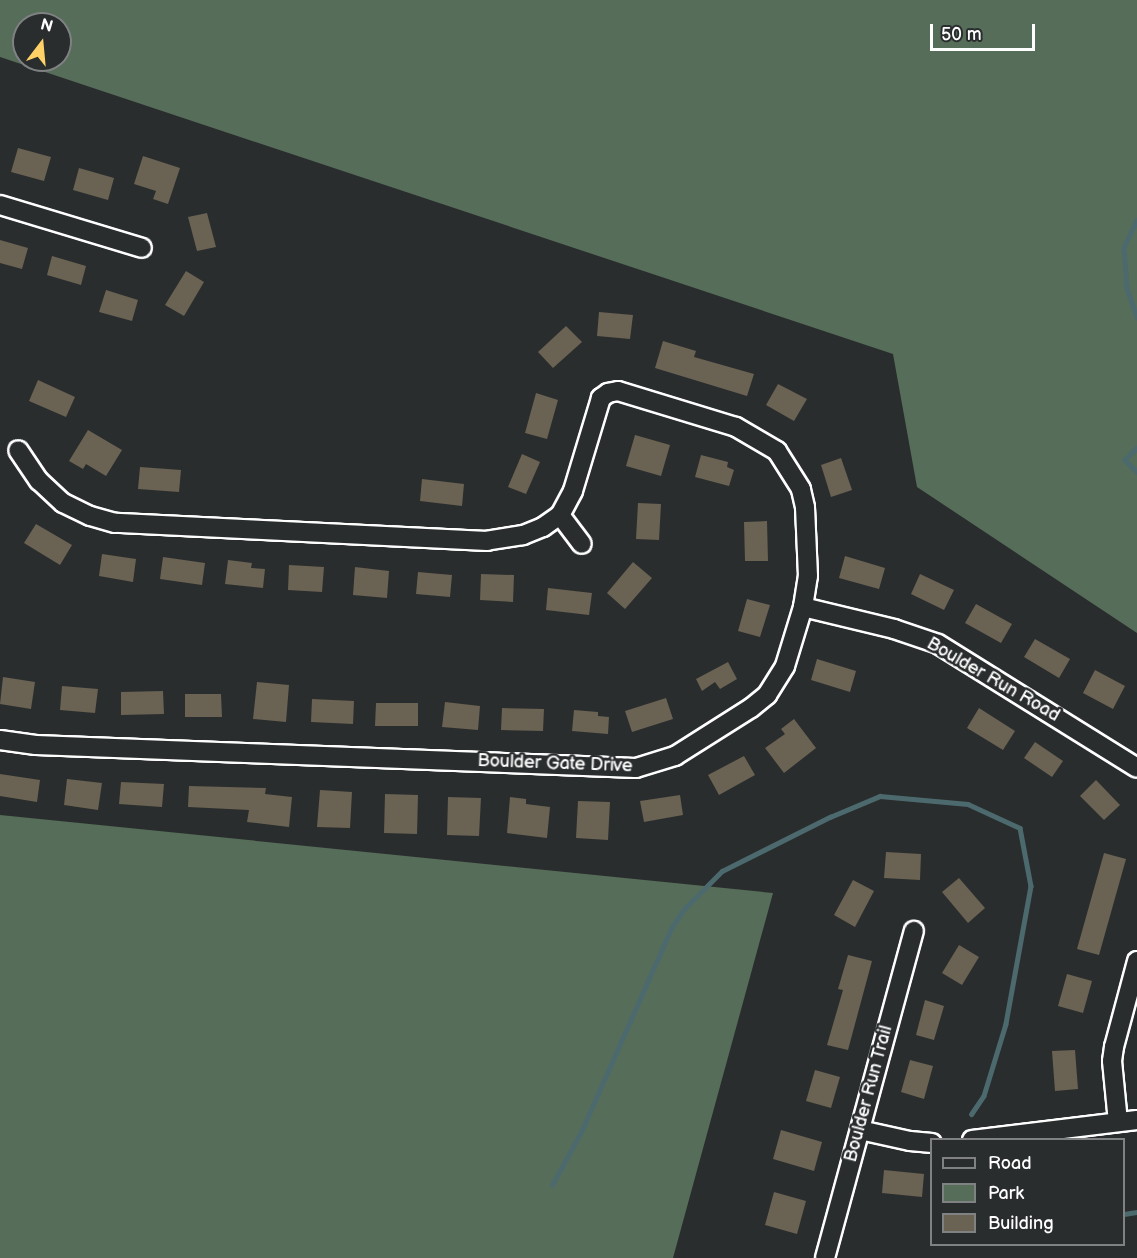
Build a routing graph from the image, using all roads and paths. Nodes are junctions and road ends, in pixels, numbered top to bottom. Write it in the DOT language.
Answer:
graph roads {
  1 [pos="0,205"];
  2 [pos="142,248"];
  3 [pos="18,450"];
  4 [pos="560,515"];
  5 [pos="582,544"];
  6 [pos="803,607"];
  7 [pos="0,740"];
  8 [pos="1137,768"];
  9 [pos="914,931"];
  10 [pos="1137,961"];
  11 [pos="1137,1120"];
  12 [pos="1118,1122"];
  13 [pos="860,1130"];
  14 [pos="988,1138"];
  15 [pos="930,1143"];
  16 [pos="825,1258"];
  1 -- 2 [label="street"];
  3 -- 4 [label="street"];
  4 -- 5 [label="street"];
  4 -- 6 [label="street, Boulder Gate Drive"];
  6 -- 7 [label="street, Boulder Gate Drive"];
  6 -- 8 [label="street, Boulder Run Road"];
  9 -- 13 [label="street, Boulder Run Trail"];
  10 -- 12 [label="street"];
  11 -- 12 [label="street"];
  12 -- 14 [label="street"];
  13 -- 15 [label="street"];
  13 -- 16 [label="street, Boulder Run Trail"];
}
